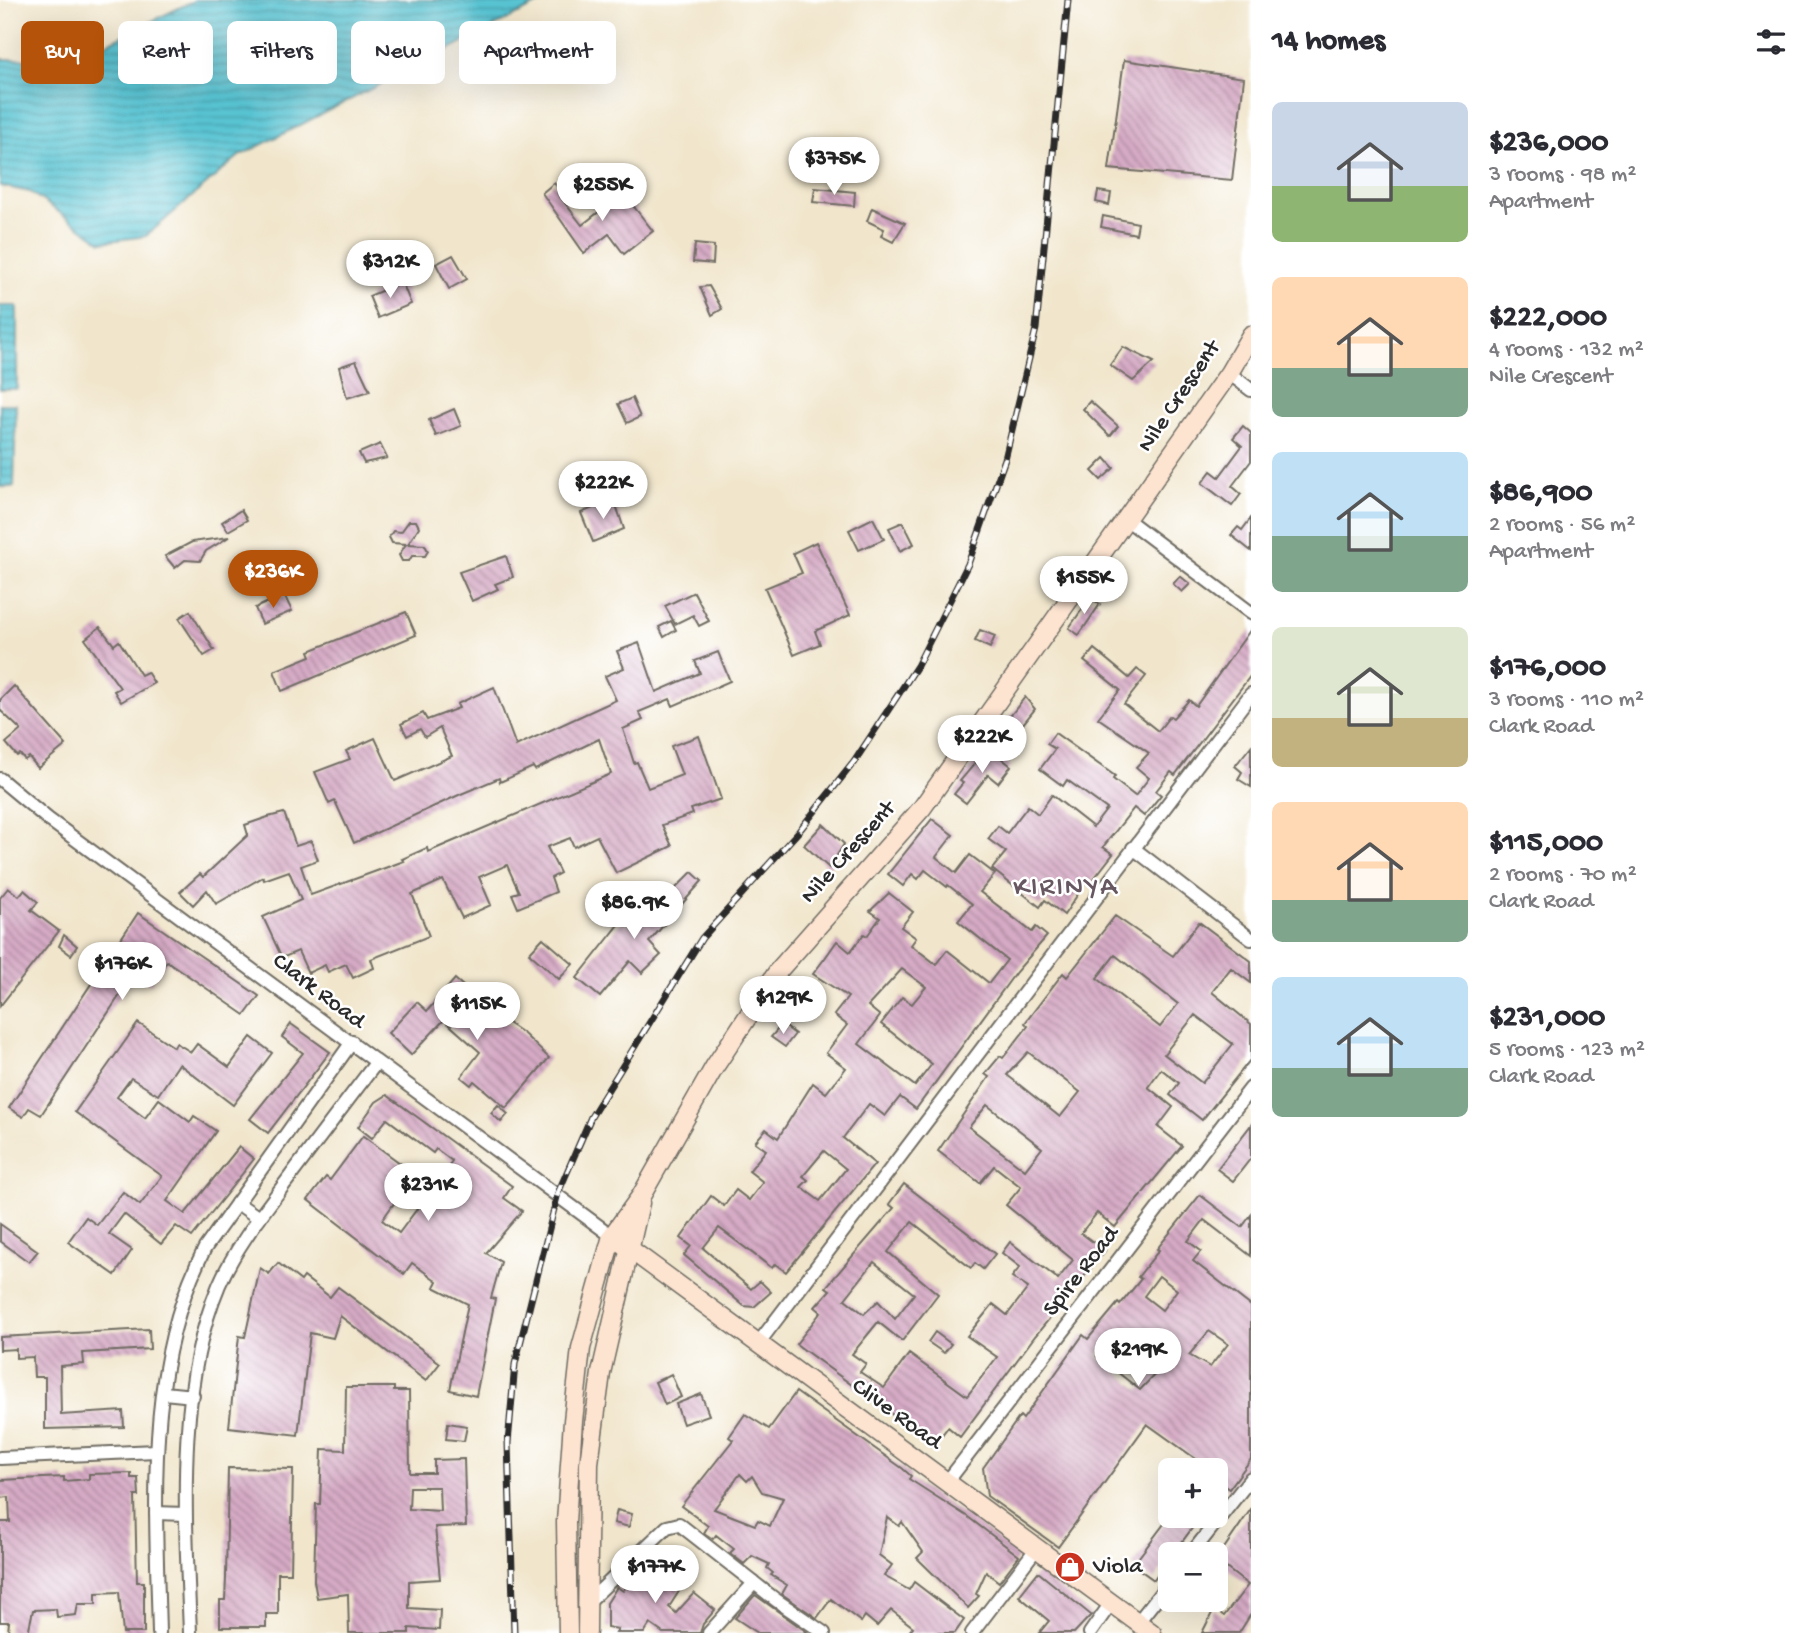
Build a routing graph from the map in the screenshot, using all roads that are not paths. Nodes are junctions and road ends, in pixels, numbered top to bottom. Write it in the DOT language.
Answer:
graph roads {
  1 [pos="1251,335"];
  2 [pos="1229,373"];
  3 [pos="1251,390"];
  4 [pos="1126,519"];
  5 [pos="1251,613"];
  6 [pos="1251,694"];
  7 [pos="0,779"];
  8 [pos="1133,848"];
  9 [pos="1251,939"];
  10 [pos="352,1042"];
  11 [pos="376,1063"];
  12 [pos="1251,1088"];
  13 [pos="641,1196"];
  14 [pos="237,1203"];
  15 [pos="259,1218"];
  16 [pos="612,1236"];
  17 [pos="631,1249"];
  18 [pos="757,1345"];
  19 [pos="164,1393"];
  20 [pos="193,1396"];
  21 [pos="156,1451"];
  22 [pos="0,1458"];
  23 [pos="1251,1478"];
  24 [pos="947,1482"];
  25 [pos="156,1513"];
  26 [pos="185,1514"];
  27 [pos="1200,1542"];
  28 [pos="1036,1549"];
  29 [pos="754,1583"];
  30 [pos="1111,1603"];
  31 [pos="586,1604"];
  32 [pos="1158,1604"];
  33 [pos="1145,1628"];
  34 [pos="159,1633"];
  35 [pos="190,1633"];
  36 [pos="569,1633"];
  37 [pos="587,1633"];
  38 [pos="709,1633"];
  39 [pos="824,1633"];
  40 [pos="972,1633"];
  41 [pos="1090,1633"];
  1 -- 2 [label="street, Nile Crescent"];
  2 -- 3 [label="street"];
  2 -- 4 [label="street, Nile Crescent"];
  4 -- 5 [label="street"];
  4 -- 13 [label="street, Nile Crescent"];
  6 -- 8 [label="street"];
  7 -- 10 [label="street, Clark Road"];
  8 -- 9 [label="street"];
  8 -- 18 [label="street"];
  10 -- 11 [label="street, Clark Road"];
  10 -- 14 [label="street"];
  11 -- 15 [label="street"];
  11 -- 16 [label="street, Clark Road"];
  12 -- 24 [label="street, Spire Road"];
  13 -- 16 [label="street, Nile Crescent"];
  13 -- 17 [label="street"];
  14 -- 15 [label="street"];
  14 -- 19 [label="street"];
  15 -- 20 [label="street"];
  16 -- 17 [label="street, Clive Road"];
  16 -- 36 [label="street"];
  17 -- 18 [label="street, Clive Road"];
  17 -- 31 [label="street"];
  18 -- 24 [label="street, Clive Road"];
  19 -- 20 [label="street"];
  19 -- 21 [label="street"];
  20 -- 26 [label="street"];
  21 -- 22 [label="street"];
  21 -- 25 [label="street"];
  23 -- 27 [label="street"];
  24 -- 28 [label="street, Clive Road"];
  25 -- 26 [label="street"];
  25 -- 34 [label="street"];
  26 -- 35 [label="street"];
  28 -- 30 [label="street, Clive Road"];
  28 -- 40 [label="street"];
  29 -- 31 [label="street"];
  29 -- 38 [label="street"];
  29 -- 39 [label="street"];
  30 -- 33 [label="street, Clive Road"];
  30 -- 41 [label="street"];
  31 -- 37 [label="street"];
  32 -- 33 [label="street"];
}
